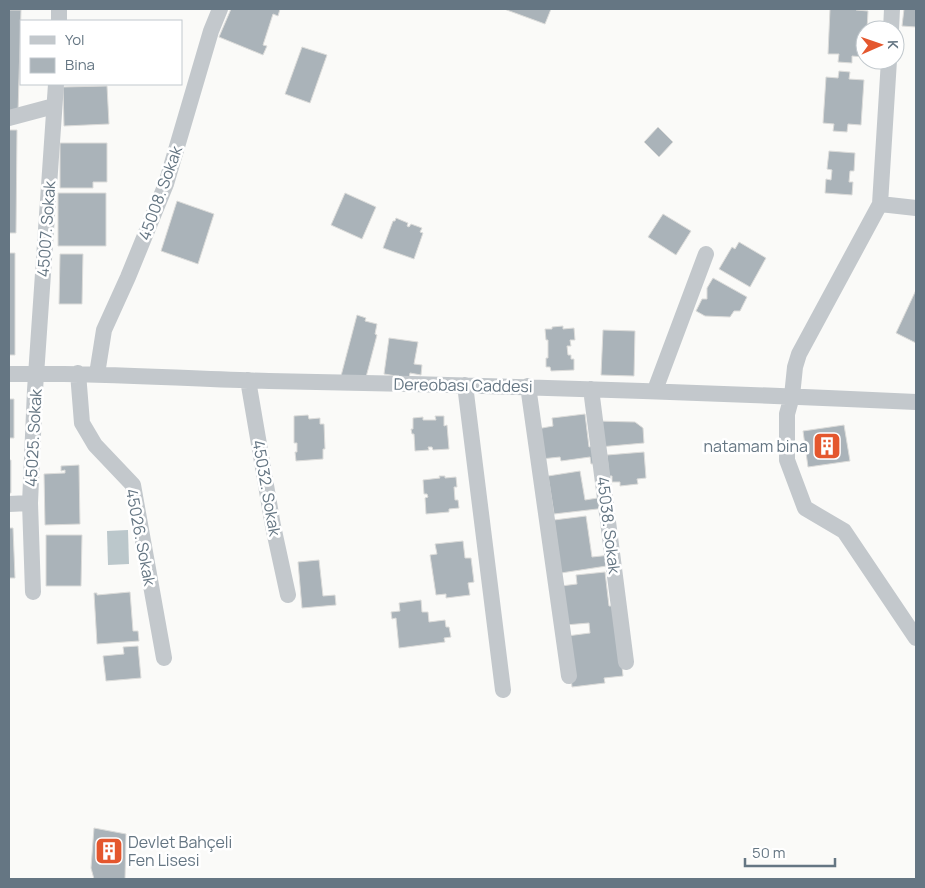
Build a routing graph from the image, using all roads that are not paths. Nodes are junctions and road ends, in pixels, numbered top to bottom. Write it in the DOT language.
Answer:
graph roads {
  1 [pos="220,9"];
  2 [pos="888,70"];
  3 [pos="56,85"];
  4 [pos="54,106"];
  5 [pos="9,118"];
  6 [pos="880,204"];
  7 [pos="916,208"];
  8 [pos="706,254"];
  9 [pos="36,373"];
  10 [pos="9,374"];
  11 [pos="78,374"];
  12 [pos="97,374"];
  13 [pos="248,380"];
  14 [pos="465,385"];
  15 [pos="528,386"];
  16 [pos="591,389"];
  17 [pos="655,390"];
  18 [pos="792,396"];
  19 [pos="916,402"];
  20 [pos="30,503"];
  21 [pos="9,504"];
  22 [pos="33,592"];
  23 [pos="288,595"];
  24 [pos="916,638"];
  25 [pos="164,658"];
  26 [pos="626,662"];
  27 [pos="569,676"];
  28 [pos="503,690"];
  1 -- 12 [label="street, 45008. Sokak"];
  2 -- 6 [label="street"];
  3 -- 4 [label="street, 45007. Sokak"];
  4 -- 5 [label="street"];
  4 -- 9 [label="street, 45007. Sokak"];
  6 -- 7 [label="street"];
  6 -- 18 [label="street"];
  8 -- 17 [label="street"];
  9 -- 10 [label="street, Dereobası Caddesi"];
  9 -- 11 [label="street, Dereobası Caddesi"];
  9 -- 20 [label="street, 45025. Sokak"];
  11 -- 12 [label="street, Dereobası Caddesi"];
  11 -- 25 [label="street, 45026. Sokak"];
  12 -- 13 [label="street, Dereobası Caddesi"];
  13 -- 14 [label="street, Dereobası Caddesi"];
  13 -- 23 [label="street, 45032. Sokak"];
  14 -- 15 [label="street, Dereobası Caddesi"];
  14 -- 28 [label="street"];
  15 -- 16 [label="street, Dereobası Caddesi"];
  15 -- 27 [label="street"];
  16 -- 17 [label="street, Dereobası Caddesi"];
  16 -- 26 [label="street, 45038. Sokak"];
  17 -- 18 [label="street, Dereobası Caddesi"];
  18 -- 19 [label="street, Dereobası Caddesi"];
  18 -- 24 [label="street"];
  20 -- 21 [label="street, 45025. Sokak"];
  20 -- 22 [label="street, 45025. Sokak"];
}
